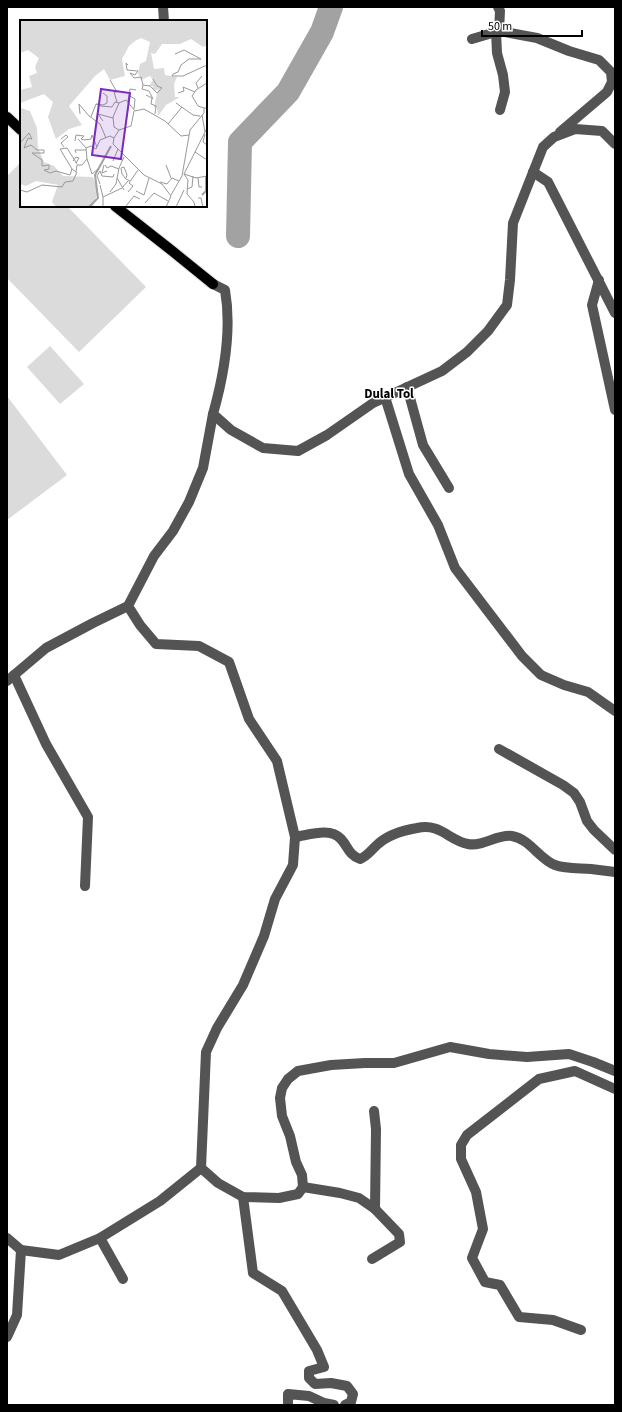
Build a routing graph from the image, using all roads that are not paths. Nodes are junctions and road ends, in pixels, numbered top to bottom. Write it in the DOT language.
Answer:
graph roads {
  1 [pos="163,7"];
  2 [pos="498,7"];
  3 [pos="164,20"];
  4 [pos="497,31"];
  5 [pos="472,39"];
  6 [pos="614,81"];
  7 [pos="500,110"];
  8 [pos="7,117"];
  9 [pos="20,129"];
  10 [pos="554,137"];
  11 [pos="615,144"];
  12 [pos="533,172"];
  13 [pos="116,207"];
  14 [pos="599,280"];
  15 [pos="213,284"];
  16 [pos="615,313"];
  17 [pos="407,387"];
  18 [pos="385,397"];
  19 [pos="615,410"];
  20 [pos="213,414"];
  21 [pos="449,488"];
  22 [pos="128,606"];
  23 [pos="10,678"];
  24 [pos="615,711"];
  25 [pos="499,749"];
  26 [pos="295,837"];
  27 [pos="615,850"];
  28 [pos="615,872"];
  29 [pos="85,886"];
  30 [pos="615,1071"];
  31 [pos="615,1089"];
  32 [pos="374,1111"];
  33 [pos="201,1168"];
  34 [pos="303,1187"];
  35 [pos="243,1196"];
  36 [pos="376,1209"];
  37 [pos="7,1238"];
  38 [pos="100,1238"];
  39 [pos="21,1250"];
  40 [pos="372,1259"];
  41 [pos="123,1279"];
  42 [pos="581,1330"];
  43 [pos="7,1336"];
  44 [pos="288,1405"];
  45 [pos="334,1405"];
  46 [pos="345,1405"];
  1 -- 3 [label="street"];
  2 -- 4 [label="street"];
  4 -- 5 [label="street"];
  4 -- 6 [label="street"];
  4 -- 7 [label="street"];
  6 -- 10 [label="street"];
  8 -- 9 [label="main road"];
  10 -- 11 [label="street"];
  10 -- 12 [label="street"];
  12 -- 14 [label="street"];
  12 -- 17 [label="street"];
  13 -- 15 [label="main road"];
  14 -- 16 [label="street"];
  14 -- 19 [label="street"];
  15 -- 20 [label="street"];
  17 -- 18 [label="street"];
  17 -- 21 [label="street"];
  18 -- 20 [label="street"];
  18 -- 24 [label="street"];
  20 -- 22 [label="street"];
  22 -- 23 [label="street"];
  22 -- 26 [label="street"];
  23 -- 29 [label="street"];
  25 -- 27 [label="street"];
  26 -- 28 [label="street"];
  26 -- 33 [label="street"];
  30 -- 34 [label="street"];
  31 -- 42 [label="street"];
  32 -- 36 [label="street"];
  33 -- 35 [label="street"];
  33 -- 38 [label="street"];
  34 -- 35 [label="street"];
  34 -- 36 [label="street"];
  35 -- 46 [label="street"];
  36 -- 40 [label="street"];
  37 -- 39 [label="street"];
  38 -- 39 [label="street"];
  38 -- 41 [label="street"];
  39 -- 43 [label="street"];
  44 -- 45 [label="street"];
}
